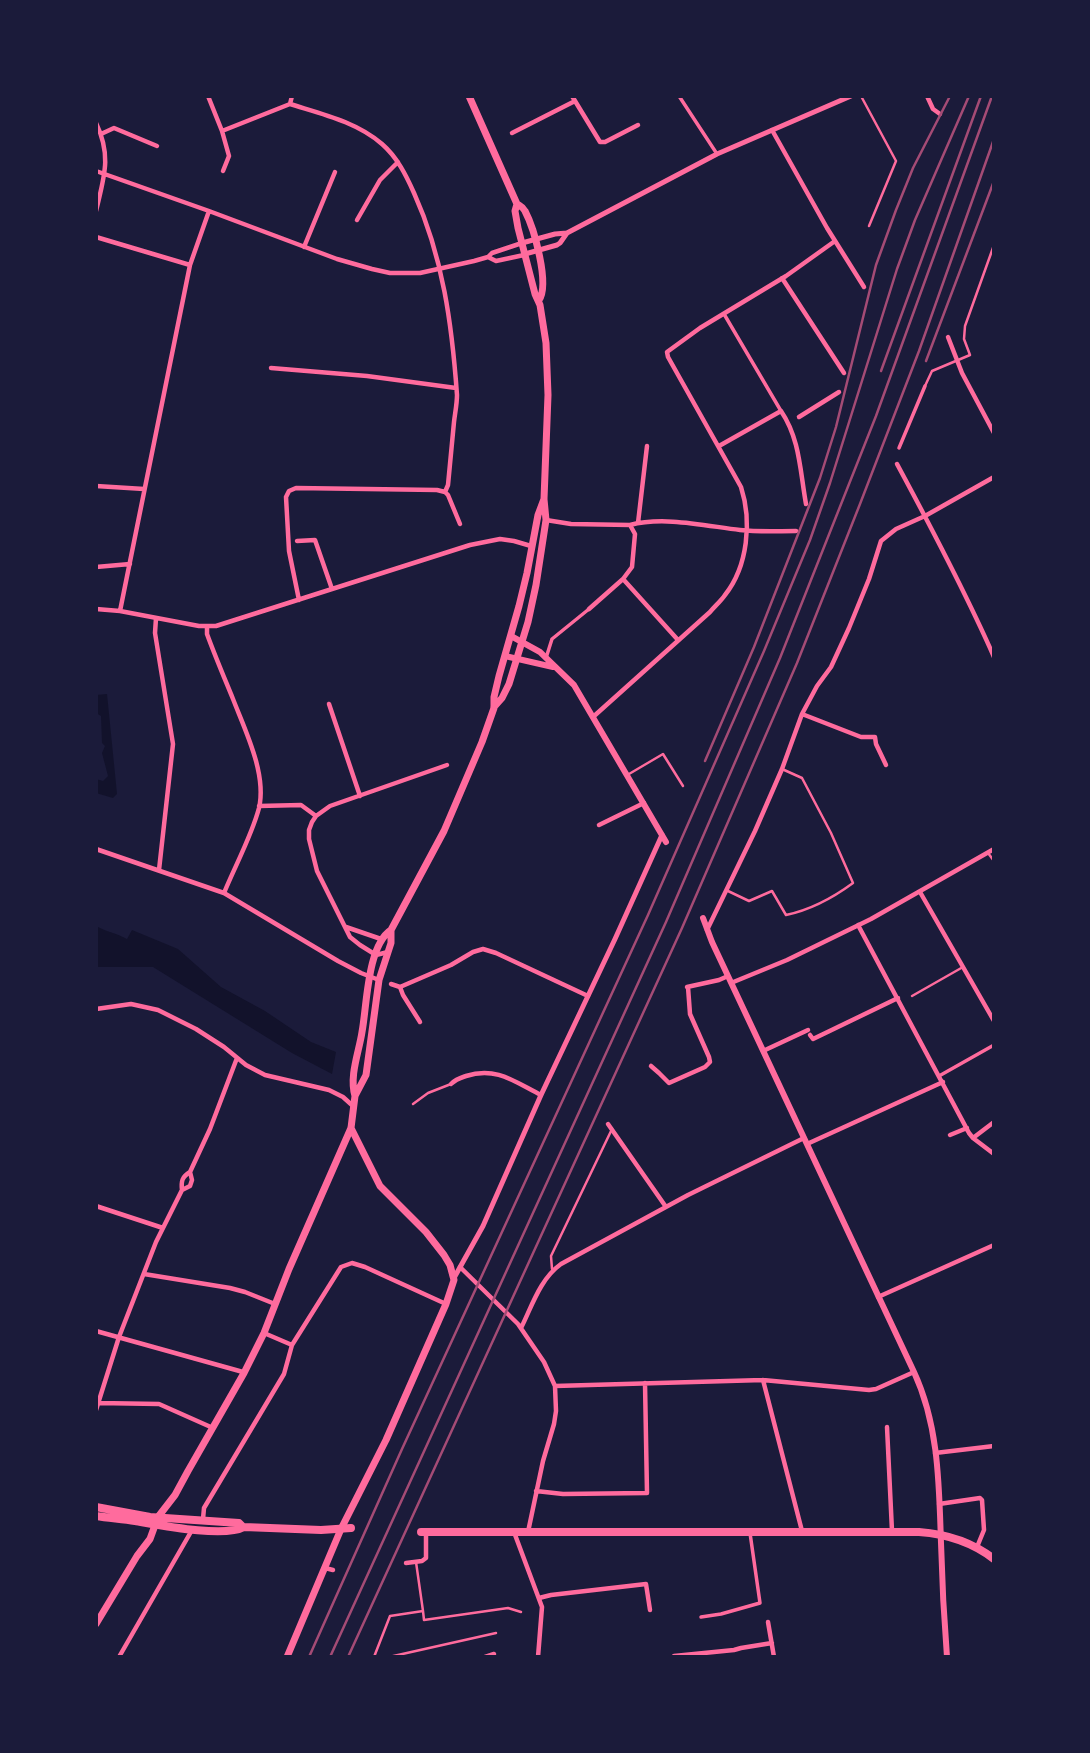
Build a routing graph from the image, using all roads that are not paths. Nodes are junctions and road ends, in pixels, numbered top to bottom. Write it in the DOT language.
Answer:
graph roads {
  1 [pos="208,96"];
  2 [pos="292,96"];
  3 [pos="469,96"];
  4 [pos="678,96"];
  5 [pos="851,96"];
  6 [pos="861,96"];
  7 [pos="927,96"];
  8 [pos="574,98"];
  9 [pos="290,104"];
  10 [pos="940,114"];
  11 [pos="96,123"];
  12 [pos="638,125"];
  13 [pos="772,130"];
  14 [pos="222,131"];
  15 [pos="512,133"];
  16 [pos="101,134"];
  17 [pos="157,146"];
  18 [pos="717,153"];
  19 [pos="398,162"];
  20 [pos="96,171"];
  21 [pos="223,171"];
  22 [pos="335,172"];
  23 [pos="104,174"];
  24 [pos="517,204"];
  25 [pos="96,211"];
  26 [pos="209,211"];
  27 [pos="357,220"];
  28 [pos="869,226"];
  29 [pos="568,233"];
  30 [pos="96,237"];
  31 [pos="534,239"];
  32 [pos="835,240"];
  33 [pos="522,243"];
  34 [pos="994,245"];
  35 [pos="304,247"];
  36 [pos="538,252"];
  37 [pos="525,254"];
  38 [pos="488,257"];
  39 [pos="190,265"];
  40 [pos="441,269"];
  41 [pos="782,278"];
  42 [pos="864,287"];
  43 [pos="539,300"];
  44 [pos="724,314"];
  45 [pos="948,337"];
  46 [pos="957,359"];
  47 [pos="271,368"];
  48 [pos="845,373"];
  49 [pos="925,386"];
  50 [pos="456,388"];
  51 [pos="839,392"];
  52 [pos="781,411"];
  53 [pos="794,420"];
  54 [pos="994,433"];
  55 [pos="646,446"];
  56 [pos="719,446"];
  57 [pos="899,448"];
  58 [pos="897,464"];
  59 [pos="994,477"];
  60 [pos="96,486"];
  61 [pos="144,489"];
  62 [pos="445,492"];
  63 [pos="544,499"];
  64 [pos="806,504"];
  65 [pos="925,516"];
  66 [pos="546,520"];
  67 [pos="638,523"];
  68 [pos="460,524"];
  69 [pos="630,525"];
  70 [pos="747,531"];
  71 [pos="796,531"];
  72 [pos="297,541"];
  73 [pos="532,546"];
  74 [pos="130,564"];
  75 [pos="96,567"];
  76 [pos="623,579"];
  77 [pos="332,589"];
  78 [pos="299,600"];
  79 [pos="96,609"];
  80 [pos="589,609"];
  81 [pos="120,611"];
  82 [pos="156,618"];
  83 [pos="207,626"];
  84 [pos="511,636"];
  85 [pos="678,640"];
  86 [pos="522,641"];
  87 [pos="505,656"];
  88 [pos="994,657"];
  89 [pos="546,658"];
  90 [pos="517,659"];
  91 [pos="553,667"];
  92 [pos="329,704"];
  93 [pos="494,708"];
  94 [pos="802,714"];
  95 [pos="593,717"];
  96 [pos="447,765"];
  97 [pos="886,765"];
  98 [pos="782,769"];
  99 [pos="628,775"];
  100 [pos="682,786"];
  101 [pos="360,796"];
  102 [pos="644,803"];
  103 [pos="259,806"];
  104 [pos="316,816"];
  105 [pos="599,825"];
  106 [pos="662,835"];
  107 [pos="666,842"];
  108 [pos="96,849"];
  109 [pos="994,849"];
  110 [pos="988,853"];
  111 [pos="994,861"];
  112 [pos="159,871"];
  113 [pos="728,891"];
  114 [pos="920,892"];
  115 [pos="224,893"];
  116 [pos="703,918"];
  117 [pos="858,925"];
  118 [pos="346,927"];
  119 [pos="391,930"];
  120 [pos="707,931"];
  121 [pos="382,940"];
  122 [pos="388,953"];
  123 [pos="376,955"];
  124 [pos="963,967"];
  125 [pos="369,977"];
  126 [pos="379,980"];
  127 [pos="730,980"];
  128 [pos="391,985"];
  129 [pos="400,987"];
  130 [pos="588,996"];
  131 [pos="912,996"];
  132 [pos="898,998"];
  133 [pos="96,1009"];
  134 [pos="994,1021"];
  135 [pos="420,1022"];
  136 [pos="994,1045"];
  137 [pos="763,1051"];
  138 [pos="237,1058"];
  139 [pos="651,1066"];
  140 [pos="939,1076"];
  141 [pos="943,1082"];
  142 [pos="451,1084"];
  143 [pos="541,1095"];
  144 [pos="355,1096"];
  145 [pos="413,1104"];
  146 [pos="353,1106"];
  147 [pos="994,1122"];
  148 [pos="608,1124"];
  149 [pos="351,1128"];
  150 [pos="967,1128"];
  151 [pos="612,1129"];
  152 [pos="950,1135"];
  153 [pos="973,1138"];
  154 [pos="805,1141"];
  155 [pos="994,1154"];
  156 [pos="96,1206"];
  157 [pos="666,1207"];
  158 [pos="163,1228"];
  159 [pos="994,1245"];
  160 [pos="460,1266"];
  161 [pos="552,1270"];
  162 [pos="144,1274"];
  163 [pos="454,1278"];
  164 [pos="878,1297"];
  165 [pos="275,1304"];
  166 [pos="446,1304"];
  167 [pos="521,1328"];
  168 [pos="96,1331"];
  169 [pos="264,1333"];
  170 [pos="119,1337"];
  171 [pos="292,1345"];
  172 [pos="914,1372"];
  173 [pos="244,1373"];
  174 [pos="763,1380"];
  175 [pos="645,1383"];
  176 [pos="555,1386"];
  177 [pos="98,1403"];
  178 [pos="96,1410"];
  179 [pos="887,1427"];
  180 [pos="213,1428"];
  181 [pos="994,1446"];
  182 [pos="935,1453"];
  183 [pos="536,1491"];
  184 [pos="939,1504"];
  185 [pos="96,1507"];
  186 [pos="96,1516"];
  187 [pos="157,1521"];
  188 [pos="203,1521"];
  189 [pos="243,1527"];
  190 [pos="351,1528"];
  191 [pos="341,1529"];
  192 [pos="192,1530"];
  193 [pos="514,1531"];
  194 [pos="750,1531"];
  195 [pos="802,1531"];
  196 [pos="424,1532"];
  197 [pos="527,1532"];
  198 [pos="892,1532"];
  199 [pos="940,1534"];
  200 [pos="977,1547"];
  201 [pos="994,1559"];
  202 [pos="416,1562"];
  203 [pos="406,1563"];
  204 [pos="539,1598"];
  205 [pos="650,1610"];
  206 [pos="423,1611"];
  207 [pos="521,1612"];
  208 [pos="701,1618"];
  209 [pos="768,1622"];
  210 [pos="96,1624"];
  211 [pos="496,1633"];
  212 [pos="772,1643"];
  213 [pos="494,1654"];
  214 [pos="674,1656"];
  215 [pos="688,1656"];
  216 [pos="119,1657"];
  217 [pos="287,1657"];
  218 [pos="374,1657"];
  219 [pos="389,1657"];
  220 [pos="485,1657"];
  221 [pos="538,1657"];
  222 [pos="774,1657"];
  223 [pos="947,1657"];
  1 -- 14 [label="street"];
  2 -- 9 [label="street"];
  3 -- 24 [label="main road"];
  4 -- 18 [label="street"];
  5 -- 13 [label="street"];
  6 -- 28 [label="lane"];
  7 -- 10 [label="street"];
  8 -- 12 [label="street"];
  8 -- 15 [label="street"];
  9 -- 14 [label="street"];
  9 -- 19 [label="street"];
  11 -- 16 [label="street"];
  13 -- 18 [label="street"];
  13 -- 32 [label="street"];
  14 -- 21 [label="street"];
  16 -- 17 [label="street"];
  16 -- 23 [label="street"];
  18 -- 29 [label="street"];
  19 -- 27 [label="street"];
  19 -- 40 [label="street"];
  20 -- 23 [label="street"];
  22 -- 35 [label="street"];
  23 -- 25 [label="street"];
  23 -- 26 [label="street"];
  24 -- 31 [label="main road"];
  24 -- 33 [label="main road"];
  26 -- 35 [label="street"];
  26 -- 39 [label="street"];
  29 -- 31 [label="street"];
  29 -- 36 [label="street"];
  30 -- 39 [label="street"];
  31 -- 33 [label="street"];
  31 -- 36 [label="main road"];
  32 -- 41 [label="street"];
  32 -- 42 [label="street"];
  33 -- 37 [label="main road"];
  33 -- 38 [label="street"];
  34 -- 46 [label="lane"];
  35 -- 40 [label="street"];
  36 -- 37 [label="street"];
  36 -- 43 [label="main road"];
  37 -- 38 [label="street"];
  37 -- 43 [label="main road"];
  38 -- 40 [label="street"];
  39 -- 61 [label="street"];
  40 -- 50 [label="street"];
  41 -- 44 [label="street"];
  41 -- 48 [label="street"];
  43 -- 63 [label="main road"];
  44 -- 52 [label="street"];
  44 -- 56 [label="street"];
  45 -- 46 [label="street"];
  46 -- 49 [label="lane"];
  46 -- 54 [label="street"];
  47 -- 50 [label="street"];
  49 -- 57 [label="street"];
  50 -- 62 [label="street"];
  51 -- 53 [label="street"];
  52 -- 53 [label="street"];
  52 -- 56 [label="street"];
  53 -- 64 [label="street"];
  55 -- 67 [label="street"];
  56 -- 70 [label="street"];
  58 -- 65 [label="street"];
  59 -- 65 [label="street"];
  60 -- 61 [label="street"];
  61 -- 74 [label="street"];
  62 -- 68 [label="street"];
  62 -- 78 [label="street"];
  63 -- 66 [label="main road"];
  63 -- 73 [label="main road"];
  65 -- 88 [label="street"];
  65 -- 94 [label="street"];
  66 -- 69 [label="street"];
  66 -- 86 [label="main road"];
  67 -- 69 [label="street"];
  67 -- 70 [label="street"];
  69 -- 76 [label="street"];
  70 -- 71 [label="street"];
  70 -- 85 [label="street"];
  72 -- 77 [label="street"];
  73 -- 77 [label="street"];
  73 -- 84 [label="main road"];
  74 -- 75 [label="street"];
  74 -- 81 [label="street"];
  76 -- 80 [label="street"];
  76 -- 85 [label="street"];
  77 -- 78 [label="street"];
  78 -- 83 [label="street"];
  79 -- 81 [label="street"];
  80 -- 89 [label="street"];
  81 -- 82 [label="street"];
  82 -- 83 [label="street"];
  82 -- 112 [label="street"];
  83 -- 103 [label="street"];
  84 -- 86 [label="main road"];
  84 -- 87 [label="main road"];
  85 -- 95 [label="street"];
  86 -- 89 [label="main road"];
  86 -- 90 [label="main road"];
  87 -- 90 [label="main road"];
  87 -- 93 [label="main road"];
  89 -- 91 [label="main road"];
  90 -- 91 [label="main road"];
  90 -- 93 [label="main road"];
  91 -- 95 [label="main road"];
  92 -- 101 [label="street"];
  93 -- 119 [label="main road"];
  94 -- 97 [label="street"];
  94 -- 98 [label="street"];
  95 -- 99 [label="main road"];
  96 -- 101 [label="street"];
  98 -- 113 [label="street"];
  98 -- 113 [label="lane"];
  99 -- 100 [label="lane"];
  99 -- 102 [label="main road"];
  101 -- 104 [label="street"];
  102 -- 105 [label="street"];
  102 -- 106 [label="main road"];
  103 -- 104 [label="street"];
  103 -- 115 [label="street"];
  104 -- 118 [label="street"];
  106 -- 107 [label="main road"];
  106 -- 130 [label="street"];
  108 -- 112 [label="street"];
  109 -- 110 [label="street"];
  110 -- 111 [label="lane"];
  110 -- 114 [label="street"];
  112 -- 115 [label="street"];
  113 -- 120 [label="street"];
  114 -- 117 [label="street"];
  114 -- 124 [label="street"];
  115 -- 125 [label="street"];
  116 -- 120 [label="main road"];
  117 -- 127 [label="street"];
  117 -- 132 [label="street"];
  118 -- 121 [label="street"];
  118 -- 123 [label="street"];
  119 -- 121 [label="main road"];
  119 -- 122 [label="main road"];
  120 -- 127 [label="main road"];
  121 -- 123 [label="main road"];
  122 -- 123 [label="street"];
  122 -- 126 [label="main road"];
  123 -- 125 [label="main road"];
  124 -- 131 [label="lane"];
  124 -- 134 [label="street"];
  125 -- 126 [label="street"];
  125 -- 144 [label="main road"];
  126 -- 144 [label="main road"];
  127 -- 137 [label="main road"];
  127 -- 139 [label="street"];
  128 -- 129 [label="street"];
  129 -- 130 [label="street"];
  129 -- 135 [label="street"];
  130 -- 143 [label="street"];
  132 -- 137 [label="street"];
  132 -- 140 [label="street"];
  133 -- 138 [label="street"];
  136 -- 140 [label="street"];
  137 -- 154 [label="main road"];
  138 -- 146 [label="street"];
  138 -- 158 [label="street"];
  140 -- 141 [label="street"];
  141 -- 150 [label="street"];
  141 -- 154 [label="street"];
  142 -- 143 [label="street"];
  142 -- 145 [label="lane"];
  143 -- 160 [label="street"];
  144 -- 146 [label="main road"];
  146 -- 149 [label="main road"];
  147 -- 153 [label="street"];
  148 -- 151 [label="street"];
  149 -- 163 [label="main road"];
  149 -- 165 [label="main road"];
  150 -- 152 [label="street"];
  150 -- 153 [label="street"];
  151 -- 157 [label="street"];
  151 -- 161 [label="lane"];
  153 -- 155 [label="street"];
  154 -- 157 [label="street"];
  154 -- 164 [label="main road"];
  156 -- 158 [label="street"];
  157 -- 161 [label="street"];
  158 -- 162 [label="street"];
  159 -- 164 [label="street"];
  160 -- 163 [label="street"];
  160 -- 167 [label="street"];
  161 -- 167 [label="street"];
  162 -- 165 [label="street"];
  162 -- 170 [label="street"];
  163 -- 166 [label="main road"];
  164 -- 172 [label="main road"];
  165 -- 169 [label="main road"];
  166 -- 171 [label="street"];
  166 -- 191 [label="main road"];
  167 -- 176 [label="street"];
  168 -- 170 [label="street"];
  169 -- 171 [label="street"];
  169 -- 173 [label="main road"];
  170 -- 173 [label="street"];
  170 -- 177 [label="street"];
  171 -- 188 [label="street"];
  172 -- 174 [label="street"];
  172 -- 182 [label="main road"];
  173 -- 180 [label="main road"];
  174 -- 175 [label="street"];
  174 -- 195 [label="street"];
  175 -- 176 [label="street"];
  175 -- 183 [label="street"];
  176 -- 183 [label="street"];
  177 -- 178 [label="street"];
  177 -- 180 [label="street"];
  179 -- 198 [label="street"];
  180 -- 187 [label="main road"];
  181 -- 182 [label="street"];
  182 -- 184 [label="main road"];
  183 -- 197 [label="street"];
  184 -- 199 [label="main road"];
  184 -- 200 [label="street"];
  185 -- 187 [label="highway"];
  186 -- 187 [label="highway"];
  187 -- 188 [label="highway"];
  187 -- 192 [label="highway"];
  187 -- 210 [label="main road"];
  188 -- 189 [label="highway"];
  189 -- 191 [label="highway"];
  189 -- 192 [label="highway"];
  190 -- 191 [label="highway"];
  191 -- 217 [label="main road"];
  192 -- 216 [label="street"];
  193 -- 196 [label="highway"];
  193 -- 197 [label="highway"];
  193 -- 204 [label="street"];
  194 -- 195 [label="highway"];
  194 -- 197 [label="highway"];
  194 -- 208 [label="street"];
  195 -- 198 [label="highway"];
  196 -- 202 [label="street"];
  198 -- 199 [label="highway"];
  199 -- 200 [label="highway"];
  199 -- 223 [label="main road"];
  200 -- 201 [label="highway"];
  202 -- 203 [label="street"];
  202 -- 206 [label="lane"];
  204 -- 205 [label="street"];
  204 -- 221 [label="street"];
  206 -- 207 [label="lane"];
  206 -- 218 [label="lane"];
  209 -- 212 [label="street"];
  211 -- 219 [label="lane"];
  212 -- 215 [label="street"];
  212 -- 222 [label="street"];
  213 -- 220 [label="street"];
  214 -- 215 [label="street"];
}
